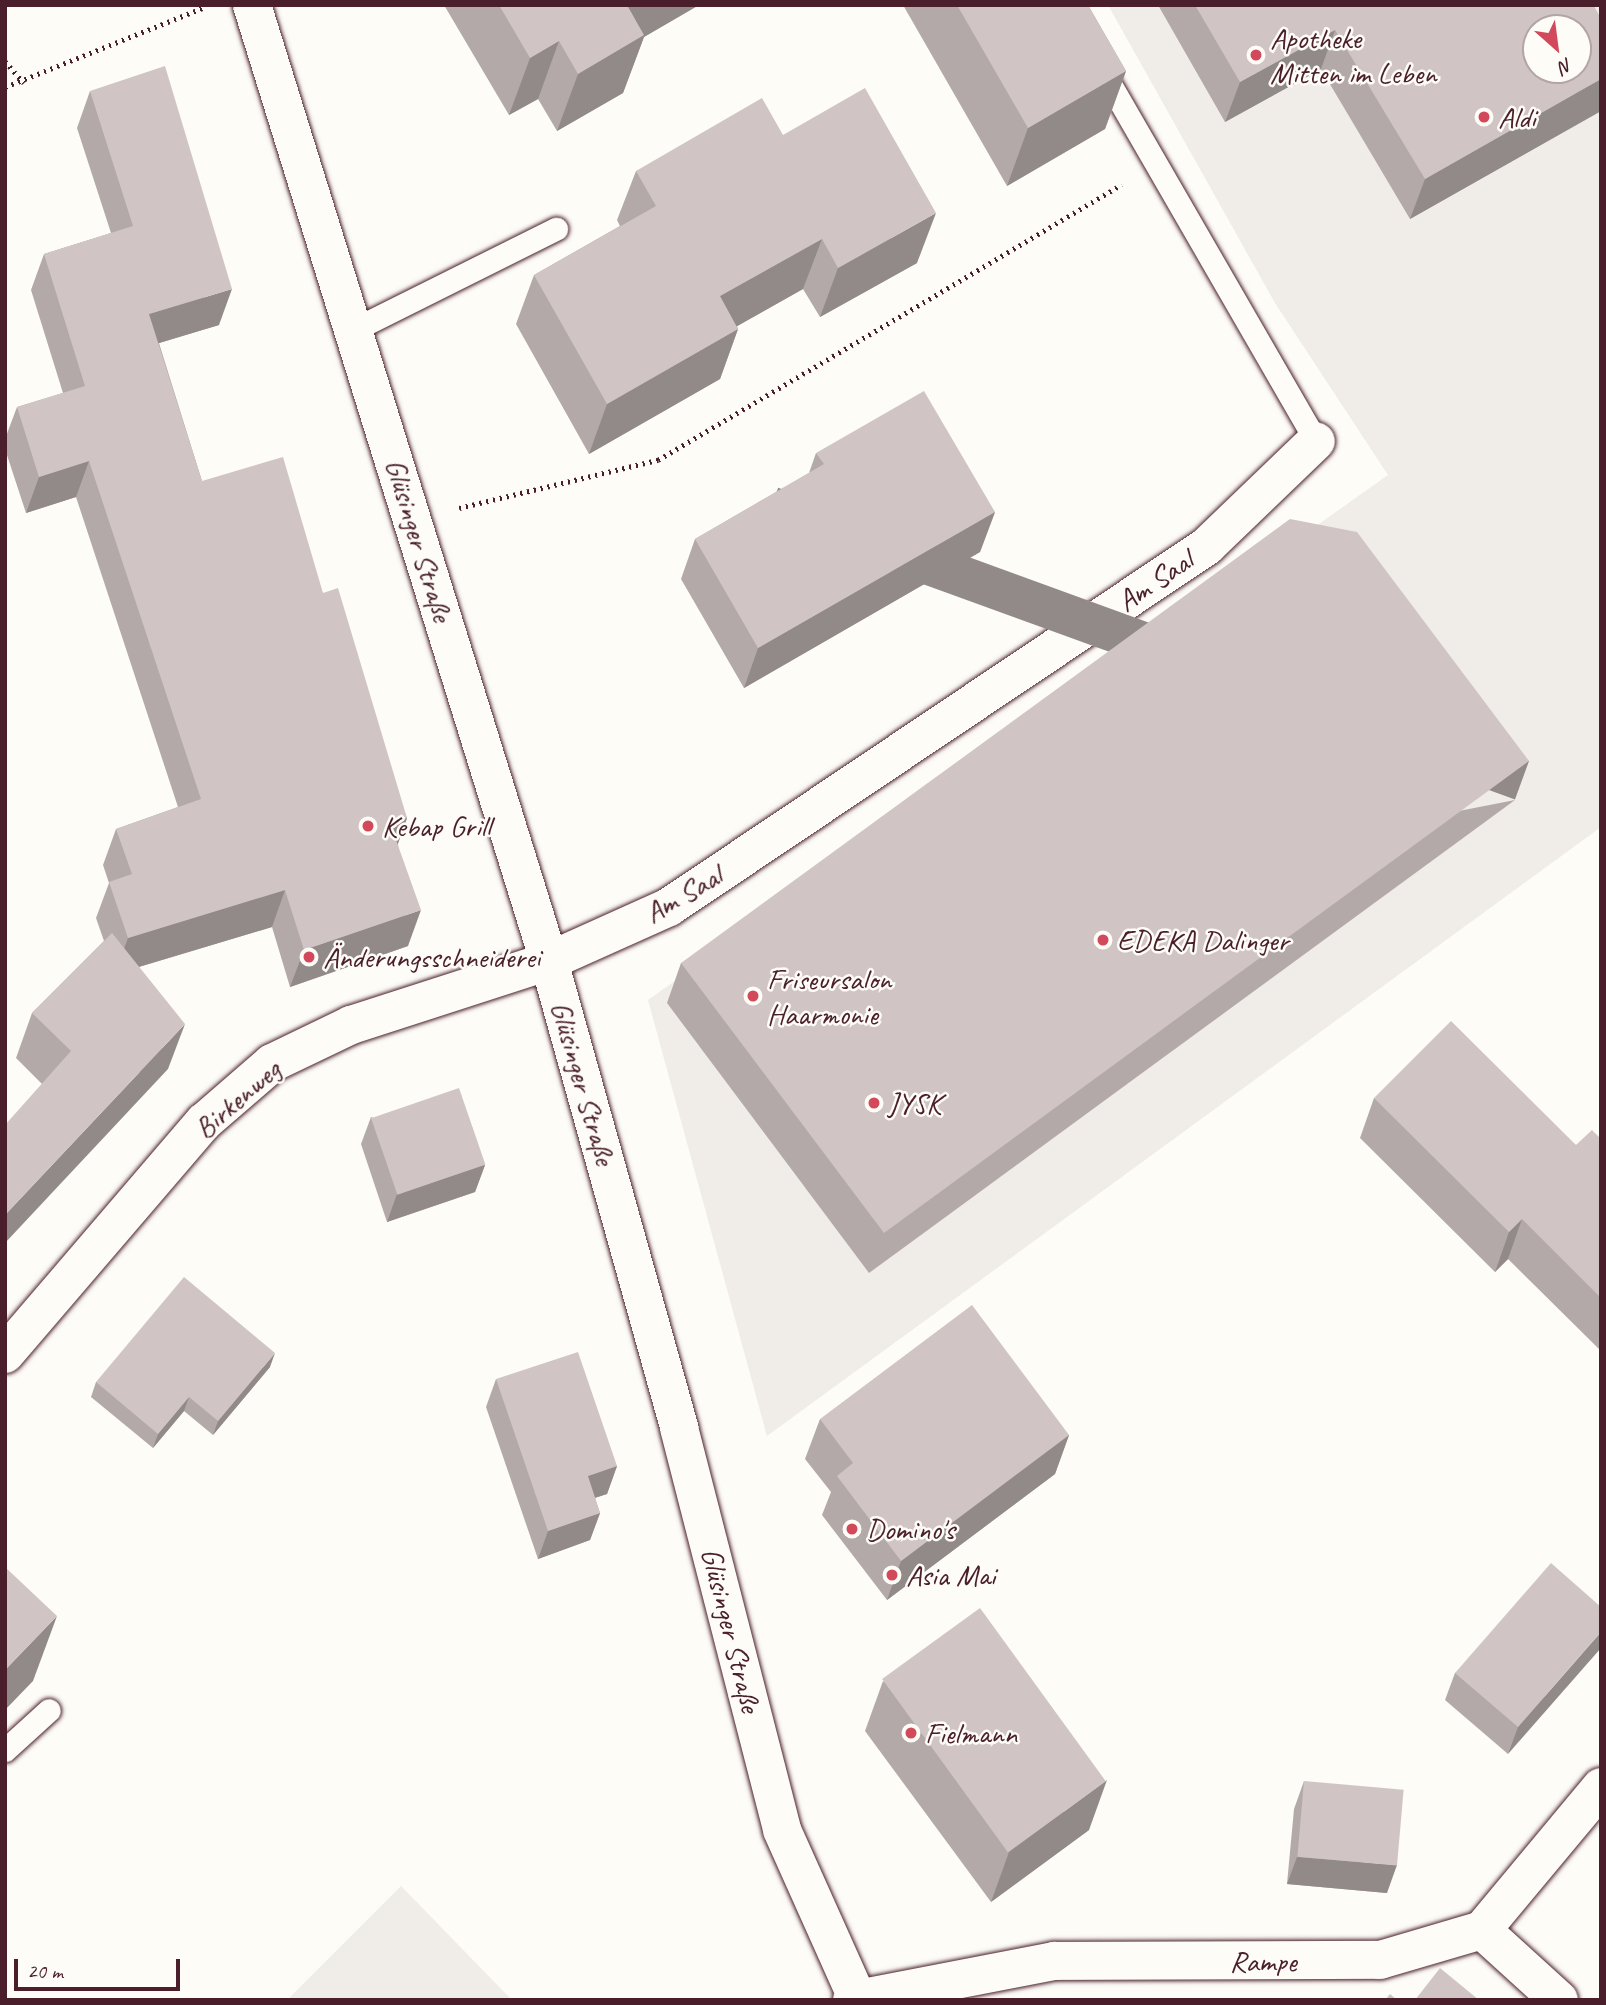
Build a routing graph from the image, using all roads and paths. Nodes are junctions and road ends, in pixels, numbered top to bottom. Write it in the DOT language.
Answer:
graph roads {
  1 [pos="209,5"];
  2 [pos="252,5"];
  3 [pos="1091,51"];
  4 [pos="5,61"];
  5 [pos="24,83"];
  6 [pos="5,87"];
  7 [pos="1155,165"];
  8 [pos="556,229"];
  9 [pos="353,330"];
  10 [pos="1316,441"];
  11 [pos="412,519"];
  12 [pos="549,961"];
  13 [pos="5,1354"];
  14 [pos="49,1710"];
  15 [pos="5,1750"];
  16 [pos="1601,1787"];
  17 [pos="1482,1930"];
  18 [pos="856,1999"];
  19 [pos="1559,2000"];
  1 -- 5 [label="path"];
  2 -- 9 [label="street, Glüsinger Straße"];
  3 -- 7 [label="lane, Am Saal"];
  4 -- 5 [label="path"];
  5 -- 6 [label="path"];
  7 -- 10 [label="lane, Am Saal"];
  7 -- 11 [label="path"];
  8 -- 9 [label="lane"];
  9 -- 11 [label="street, Glüsinger Straße"];
  10 -- 12 [label="street, Am Saal"];
  11 -- 12 [label="street, Glüsinger Straße"];
  12 -- 13 [label="street, Birkenweg"];
  12 -- 18 [label="street, Glüsinger Straße"];
  14 -- 15 [label="lane"];
  16 -- 17 [label="street"];
  17 -- 18 [label="street, Rampe"];
  17 -- 19 [label="street"];
}
